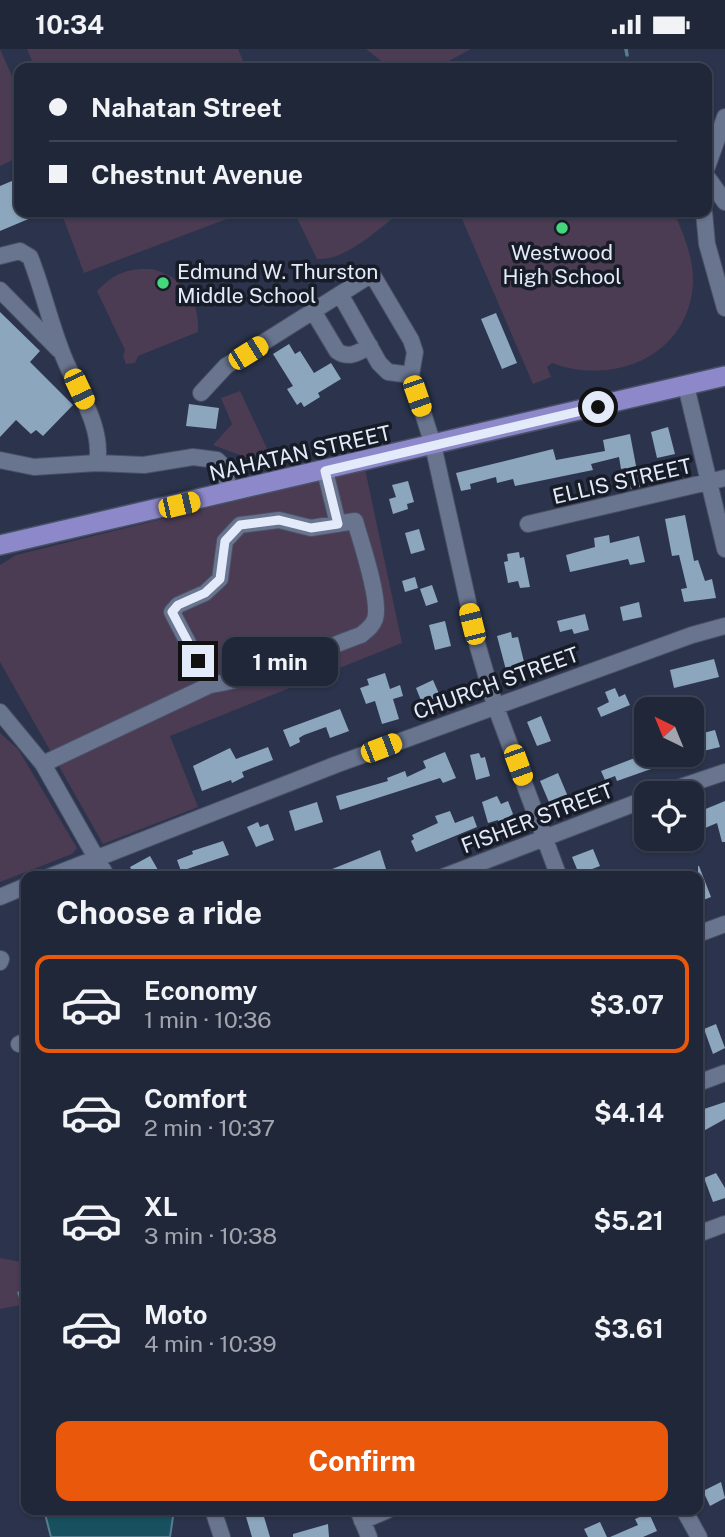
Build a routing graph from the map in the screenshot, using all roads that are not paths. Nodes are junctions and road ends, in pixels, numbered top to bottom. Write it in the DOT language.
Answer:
graph roads {
  1 [pos="725,117"];
  2 [pos="712,153"];
  3 [pos="712,184"];
  4 [pos="725,202"];
  5 [pos="704,217"];
  6 [pos="0,256"];
  7 [pos="0,290"];
  8 [pos="340,294"];
  9 [pos="725,308"];
  10 [pos="313,311"];
  11 [pos="370,347"];
  12 [pos="61,352"];
  13 [pos="411,375"];
  14 [pos="725,376"];
  15 [pos="686,386"];
  16 [pos="201,393"];
  17 [pos="433,445"];
  18 [pos="0,460"];
  19 [pos="97,463"];
  20 [pos="325,471"];
  21 [pos="725,478"];
  22 [pos="708,482"];
  23 [pos="230,493"];
  24 [pos="338,524"];
  25 [pos="528,524"];
  26 [pos="0,531"];
  27 [pos="49,533"];
  28 [pos="0,545"];
  29 [pos="725,549"];
  30 [pos="725,626"];
  31 [pos="210,685"];
  32 [pos="495,705"];
  33 [pos="0,712"];
  34 [pos="0,726"];
  35 [pos="39,759"];
  36 [pos="725,772"];
  37 [pos="698,781"];
  38 [pos="634,804"];
  39 [pos="544,838"];
  40 [pos="96,857"];
  41 [pos="63,871"];
  42 [pos="104,871"];
  43 [pos="459,871"];
  44 [pos="557,871"];
  45 [pos="21,888"];
  46 [pos="0,897"];
  47 [pos="725,924"];
  48 [pos="703,932"];
  49 [pos="725,1073"];
  50 [pos="703,1081"];
  51 [pos="725,1224"];
  52 [pos="703,1231"];
  53 [pos="215,1515"];
  54 [pos="360,1515"];
  55 [pos="686,1515"];
  56 [pos="222,1537"];
  57 [pos="369,1537"];
  58 [pos="697,1537"];
  1 -- 2 [label="street"];
  3 -- 4 [label="street"];
  5 -- 9 [label="street"];
  6 -- 12 [label="street"];
  7 -- 12 [label="street"];
  8 -- 10 [label="street"];
  8 -- 11 [label="street"];
  8 -- 13 [label="street"];
  10 -- 11 [label="street"];
  10 -- 16 [label="street"];
  11 -- 13 [label="street"];
  12 -- 19 [label="street"];
  13 -- 17 [label="street"];
  14 -- 15 [label="main road, NAHATAN STREET"];
  15 -- 17 [label="main road, NAHATAN STREET"];
  15 -- 22 [label="street"];
  17 -- 20 [label="main road, NAHATAN STREET"];
  17 -- 32 [label="street"];
  18 -- 19 [label="street"];
  19 -- 23 [label="street"];
  20 -- 23 [label="main road, NAHATAN STREET"];
  20 -- 24 [label="street"];
  21 -- 22 [label="street, ELLIS STREET"];
  22 -- 25 [label="street, ELLIS STREET"];
  22 -- 29 [label="street"];
  23 -- 27 [label="main road, NAHATAN STREET"];
  24 -- 31 [label="street"];
  24 -- 31 [label="street"];
  26 -- 27 [label="main road, NAHATAN STREET"];
  27 -- 28 [label="main road, NAHATAN STREET"];
  30 -- 32 [label="street, CHURCH STREET"];
  31 -- 35 [label="street"];
  32 -- 39 [label="street"];
  32 -- 40 [label="street, CHURCH STREET"];
  33 -- 35 [label="street"];
  34 -- 35 [label="street"];
  35 -- 40 [label="street"];
  36 -- 37 [label="street"];
  38 -- 39 [label="street, FISHER STREET"];
  39 -- 43 [label="street, FISHER STREET"];
  39 -- 44 [label="street"];
  40 -- 41 [label="street, CHURCH STREET"];
  40 -- 42 [label="street"];
  45 -- 46 [label="street"];
  47 -- 48 [label="street"];
  49 -- 50 [label="street"];
  51 -- 52 [label="street"];
  53 -- 56 [label="street"];
  54 -- 57 [label="street"];
  55 -- 58 [label="street"];
}
